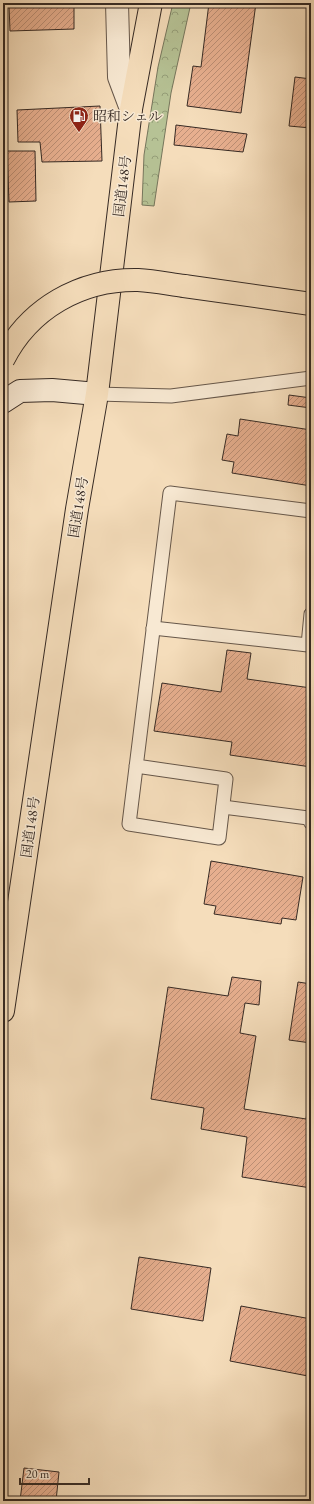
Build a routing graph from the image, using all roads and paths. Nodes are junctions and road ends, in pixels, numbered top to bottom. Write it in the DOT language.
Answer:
graph roads {
  1 [pos="117,3"];
  2 [pos="151,3"];
  3 [pos="131,109"];
  4 [pos="311,304"];
  5 [pos="3,360"];
  6 [pos="311,378"];
  7 [pos="97,394"];
  8 [pos="3,402"];
  9 [pos="311,510"];
  10 [pos="311,614"];
  11 [pos="154,628"];
  12 [pos="309,646"];
  13 [pos="136,766"];
  14 [pos="223,807"];
  15 [pos="311,822"];
  16 [pos="3,1011"];
  1 -- 3 [label="street"];
  2 -- 3 [label="highway, 国道148号"];
  3 -- 7 [label="highway, 国道148号"];
  4 -- 5 [label="highway, bridge"];
  6 -- 7 [label="lane"];
  7 -- 8 [label="street"];
  7 -- 16 [label="highway, 国道148号"];
  9 -- 11 [label="lane"];
  10 -- 12 [label="lane"];
  11 -- 12 [label="lane"];
  11 -- 13 [label="lane"];
  13 -- 14 [label="lane"];
  13 -- 14 [label="lane"];
  14 -- 15 [label="lane"];
}
